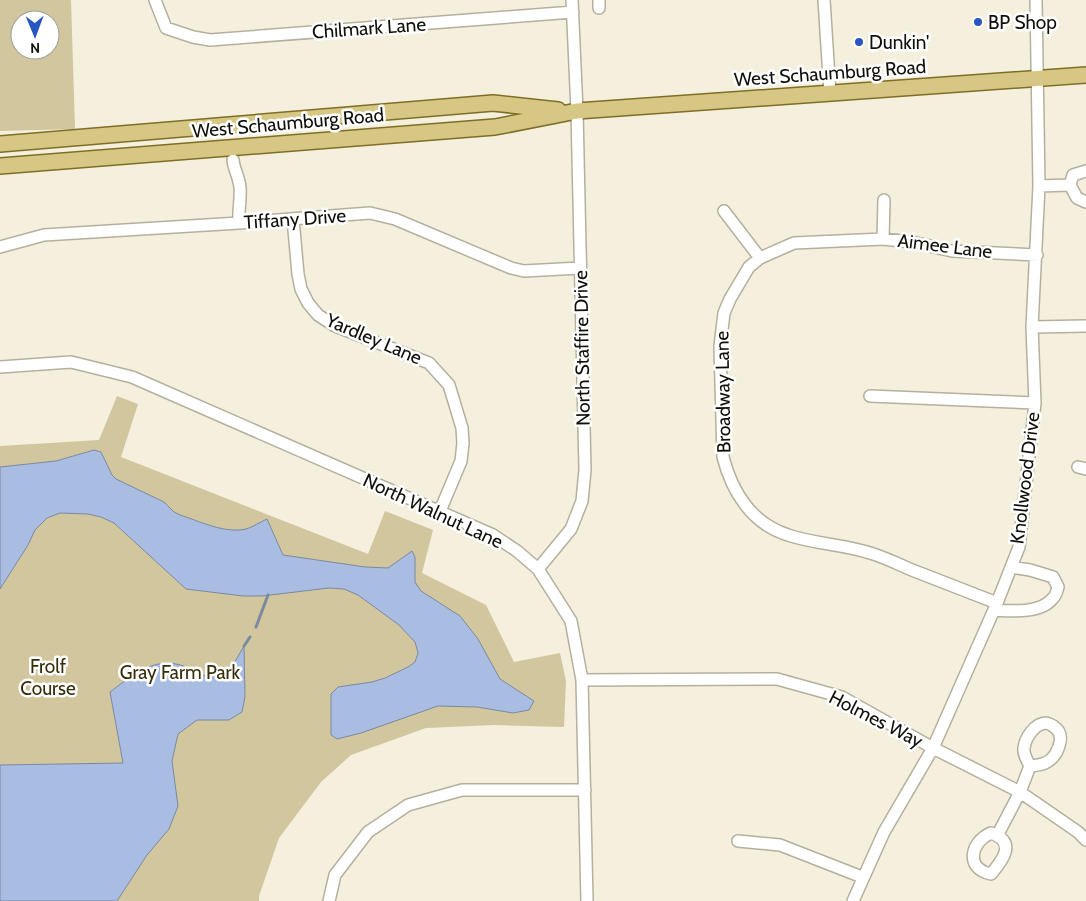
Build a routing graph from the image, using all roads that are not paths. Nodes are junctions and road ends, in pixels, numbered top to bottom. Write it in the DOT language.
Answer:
graph roads {
  1 [pos="155,0"];
  2 [pos="572,0"];
  3 [pos="824,0"];
  4 [pos="1036,0"];
  5 [pos="573,12"];
  6 [pos="1086,75"];
  7 [pos="1037,79"];
  8 [pos="830,94"];
  9 [pos="577,111"];
  10 [pos="0,144"];
  11 [pos="233,160"];
  12 [pos="0,166"];
  13 [pos="1086,171"];
  14 [pos="1070,185"];
  15 [pos="1039,186"];
  16 [pos="884,200"];
  17 [pos="1086,202"];
  18 [pos="724,211"];
  19 [pos="293,220"];
  20 [pos="239,224"];
  21 [pos="883,239"];
  22 [pos="0,247"];
  23 [pos="1037,255"];
  24 [pos="760,258"];
  25 [pos="580,268"];
  26 [pos="1086,326"];
  27 [pos="1032,327"];
  28 [pos="0,367"];
  29 [pos="870,396"];
  30 [pos="1035,404"];
  31 [pos="440,511"];
  32 [pos="1011,568"];
  33 [pos="538,570"];
  34 [pos="996,607"];
  35 [pos="582,680"];
  36 [pos="933,748"];
  37 [pos="1030,766"];
  38 [pos="584,790"];
  39 [pos="1020,792"];
  40 [pos="997,836"];
  41 [pos="1086,840"];
  42 [pos="738,841"];
  43 [pos="862,877"];
  44 [pos="329,901"];
  45 [pos="587,901"];
  46 [pos="853,901"];
  1 -- 5 [label="street, Chilmark Lane"];
  2 -- 5 [label="street, North Staffire Drive"];
  3 -- 8 [label="street"];
  4 -- 7 [label="street, Knollwood Drive"];
  5 -- 9 [label="street, North Staffire Drive"];
  6 -- 7 [label="main road, West Schaumburg Road"];
  7 -- 8 [label="main road, West Schaumburg Road"];
  7 -- 15 [label="street, Knollwood Drive"];
  8 -- 9 [label="main road, West Schaumburg Road"];
  9 -- 10 [label="main road, West Schaumburg Road"];
  9 -- 12 [label="main road, West Schaumburg Road"];
  9 -- 25 [label="street, North Staffire Drive"];
  11 -- 20 [label="street"];
  13 -- 14 [label="street"];
  14 -- 15 [label="street"];
  14 -- 17 [label="street"];
  15 -- 23 [label="street, Knollwood Drive"];
  16 -- 21 [label="street"];
  18 -- 24 [label="street"];
  19 -- 20 [label="street, Tiffany Drive"];
  19 -- 25 [label="street, Tiffany Drive"];
  19 -- 31 [label="street, Yardley Lane"];
  20 -- 22 [label="street, Tiffany Drive"];
  21 -- 23 [label="street, Aimee Lane"];
  21 -- 24 [label="street, Broadway Lane"];
  23 -- 27 [label="street, Knollwood Drive"];
  24 -- 34 [label="street, Broadway Lane"];
  25 -- 33 [label="street, North Staffire Drive"];
  26 -- 27 [label="street"];
  27 -- 30 [label="street, Knollwood Drive"];
  28 -- 31 [label="street, North Walnut Lane"];
  29 -- 30 [label="street"];
  30 -- 32 [label="street, Knollwood Drive"];
  31 -- 33 [label="street, North Walnut Lane"];
  32 -- 34 [label="street, Knollwood Drive"];
  32 -- 34 [label="street"];
  33 -- 35 [label="street, North Walnut Lane"];
  34 -- 36 [label="street, Knollwood Drive"];
  35 -- 36 [label="street, Holmes Way"];
  35 -- 38 [label="street, North Walnut Lane"];
  36 -- 39 [label="street, Holmes Way"];
  36 -- 43 [label="street, Knollwood Drive"];
  37 -- 39 [label="street"];
  38 -- 44 [label="street"];
  38 -- 45 [label="street, North Walnut Lane"];
  39 -- 40 [label="street"];
  39 -- 41 [label="street, Holmes Way"];
  42 -- 43 [label="street"];
  43 -- 46 [label="street, Knollwood Drive"];
}
